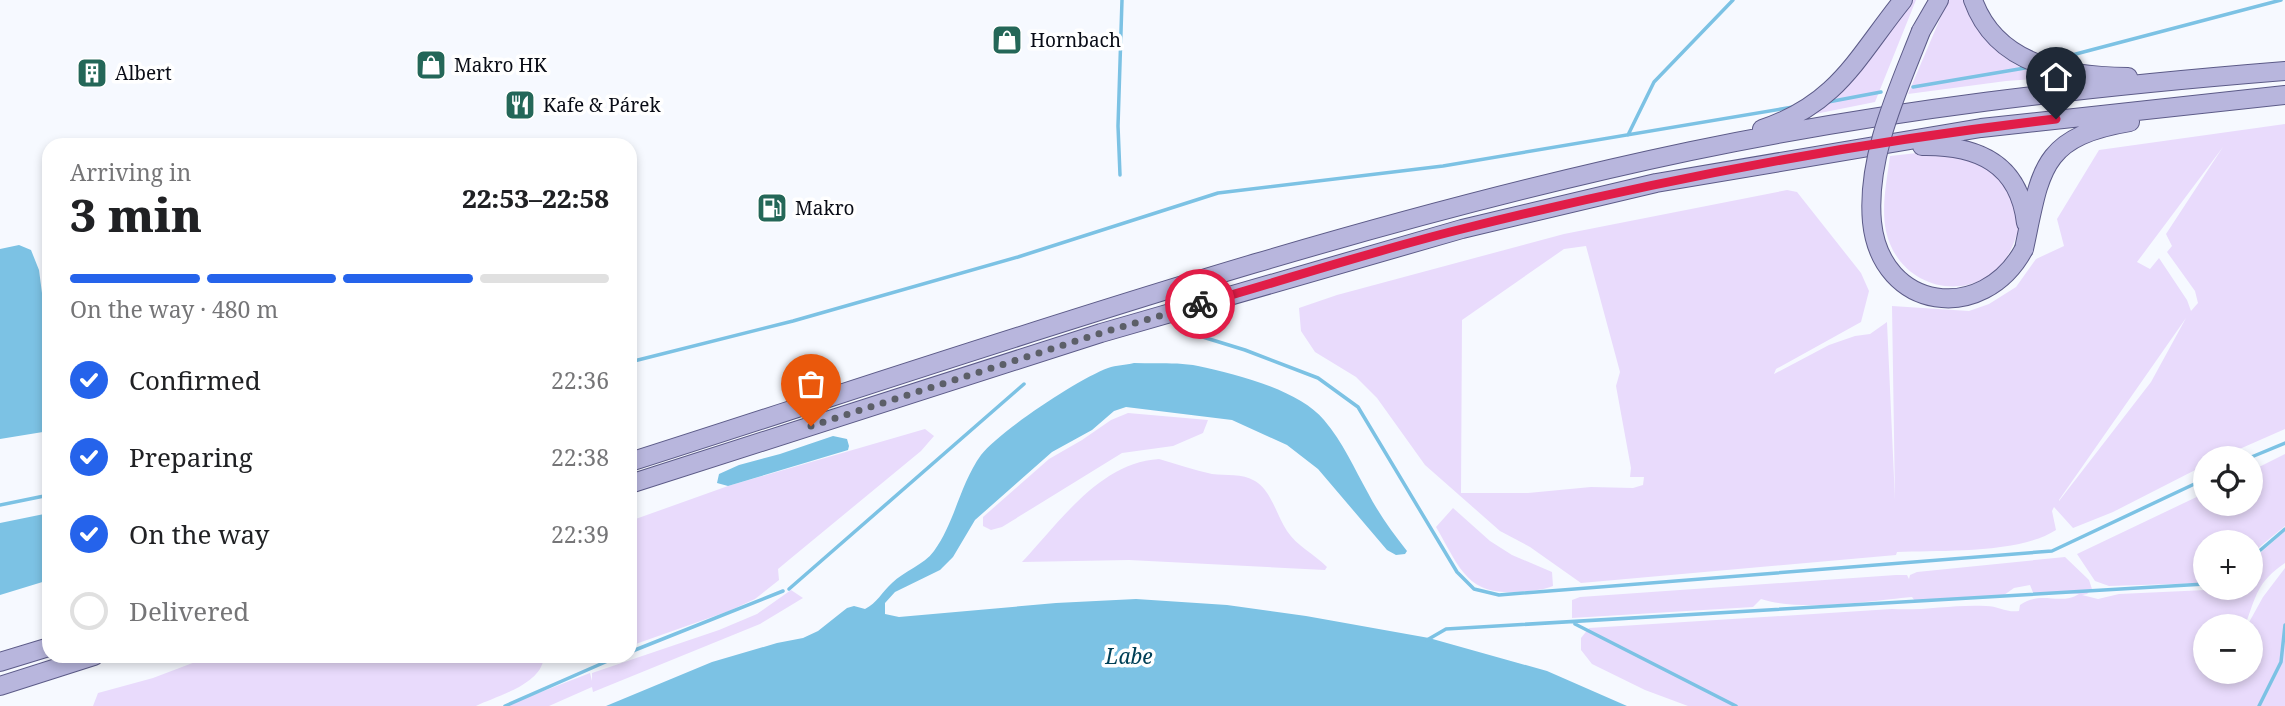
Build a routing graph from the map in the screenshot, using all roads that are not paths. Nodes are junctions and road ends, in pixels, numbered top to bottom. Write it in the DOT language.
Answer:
graph roads {
  1 [pos="1903,0"];
  2 [pos="1939,0"];
  3 [pos="1973,0"];
  4 [pos="2285,71"];
  5 [pos="2195,79"];
  6 [pos="2285,94"];
  7 [pos="2204,103"];
  8 [pos="1852,149"];
  9 [pos="1692,150"];
  10 [pos="2026,241"];
  11 [pos="637,460"];
  12 [pos="637,482"];
  13 [pos="42,648"];
  14 [pos="0,662"];
  15 [pos="71,663"];
  16 [pos="0,686"];
  1 -- 9 [label="main road"];
  2 -- 10 [label="main road, bridge"];
  3 -- 5 [label="main road"];
  4 -- 5 [label="main road"];
  5 -- 9 [label="main road"];
  6 -- 7 [label="main road"];
  7 -- 8 [label="main road"];
  7 -- 10 [label="main road"];
  8 -- 10 [label="main road"];
  8 -- 12 [label="main road"];
  9 -- 11 [label="main road"];
  13 -- 14 [label="main road"];
  15 -- 16 [label="main road"];
}
